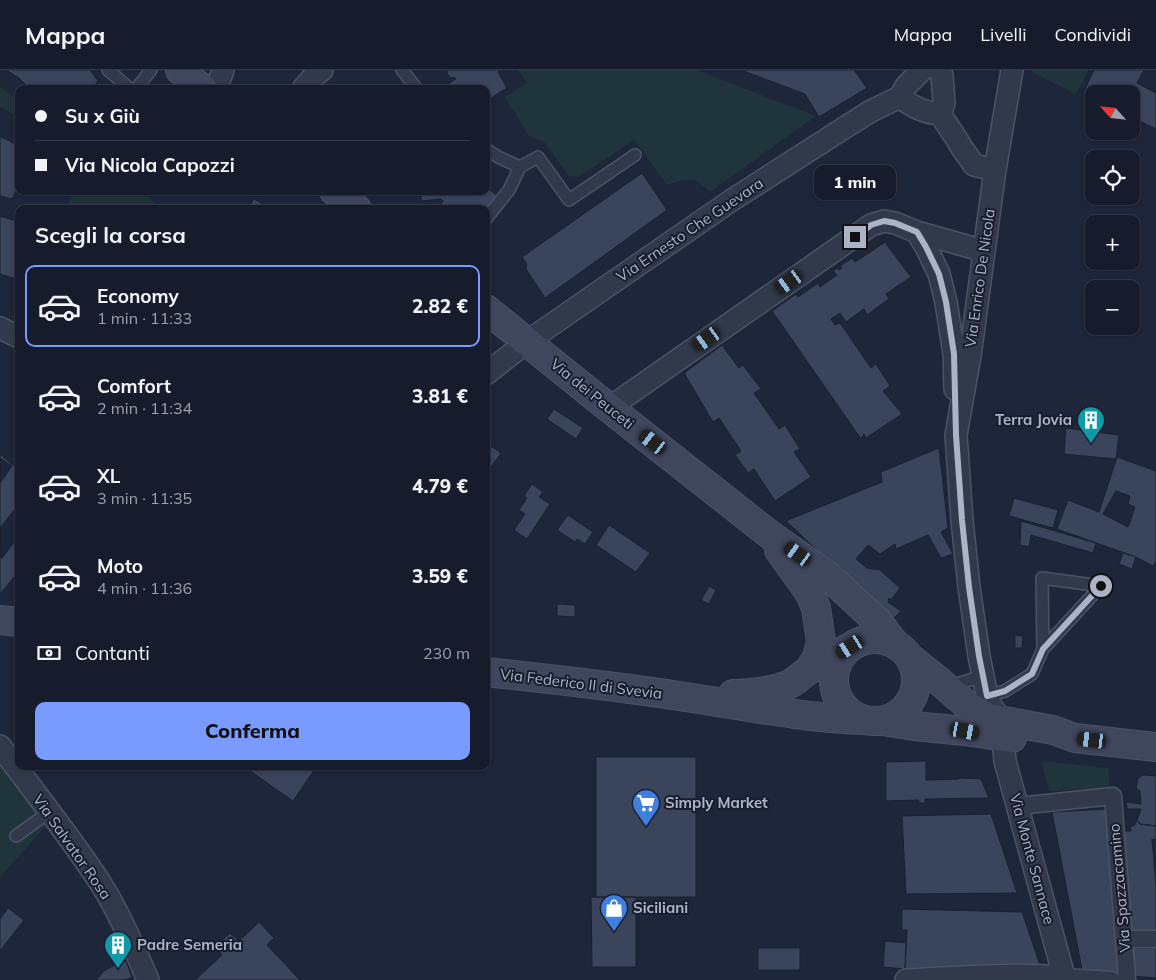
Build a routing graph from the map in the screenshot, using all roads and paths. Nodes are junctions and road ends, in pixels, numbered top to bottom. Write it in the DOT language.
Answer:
graph roads {
  1 [pos="108,70"];
  2 [pos="151,70"];
  3 [pos="180,70"];
  4 [pos="223,70"];
  5 [pos="402,70"];
  6 [pos="922,70"];
  7 [pos="939,70"];
  8 [pos="1012,70"];
  9 [pos="125,85"];
  10 [pos="139,85"];
  11 [pos="198,85"];
  12 [pos="217,85"];
  13 [pos="414,85"];
  14 [pos="900,97"];
  15 [pos="940,114"];
  16 [pos="490,152"];
  17 [pos="634,155"];
  18 [pos="520,167"];
  19 [pos="995,170"];
  20 [pos="339,195"];
  21 [pos="352,205"];
  22 [pos="490,214"];
  23 [pos="917,232"];
  24 [pos="984,251"];
  25 [pos="490,312"];
  26 [pos="0,328"];
  27 [pos="15,335"];
  28 [pos="528,342"];
  29 [pos="490,371"];
  30 [pos="608,408"];
  31 [pos="956,435"];
  32 [pos="769,534"];
  33 [pos="0,620"];
  34 [pos="15,622"];
  35 [pos="1043,649"];
  36 [pos="903,651"];
  37 [pos="828,660"];
  38 [pos="490,672"];
  39 [pos="982,676"];
  40 [pos="947,687"];
  41 [pos="677,695"];
  42 [pos="973,711"];
  43 [pos="874,721"];
  44 [pos="1002,729"];
  45 [pos="0,746"];
  46 [pos="1156,747"];
  47 [pos="15,766"];
  48 [pos="18,770"];
  49 [pos="1018,806"];
  50 [pos="49,812"];
  51 [pos="16,836"];
  52 [pos="1125,939"];
  53 [pos="1156,939"];
  54 [pos="988,978"];
  55 [pos="1065,978"];
  56 [pos="148,980"];
  57 [pos="906,980"];
  58 [pos="915,980"];
  59 [pos="1112,980"];
  60 [pos="1127,980"];
  1 -- 9 [label="lane"];
  2 -- 10 [label="lane"];
  3 -- 11 [label="main road"];
  4 -- 12 [label="street"];
  5 -- 13 [label="lane"];
  6 -- 14 [label="street"];
  7 -- 15 [label="street"];
  8 -- 19 [label="street, Via Enrico De Nicola"];
  14 -- 15 [label="street"];
  14 -- 28 [label="street, Via Ernesto Che Guevara"];
  15 -- 19 [label="street"];
  16 -- 18 [label="lane"];
  17 -- 18 [label="lane"];
  18 -- 22 [label="lane"];
  19 -- 24 [label="street, Via Enrico De Nicola"];
  20 -- 21 [label="main road"];
  23 -- 24 [label="street"];
  23 -- 30 [label="street"];
  23 -- 31 [label="street"];
  24 -- 31 [label="street, Via Enrico De Nicola"];
  25 -- 28 [label="main road, Via dei Peuceti"];
  26 -- 27 [label="street"];
  28 -- 29 [label="street, Via Ernesto Che Guevara"];
  28 -- 30 [label="main road, Via dei Peuceti"];
  30 -- 32 [label="main road, Via dei Peuceti"];
  31 -- 39 [label="street, Via Enrico De Nicola"];
  32 -- 36 [label="main road"];
  32 -- 37 [label="main road"];
  33 -- 34 [label="main road"];
  35 -- 35 [label="lane"];
  35 -- 42 [label="lane"];
  36 -- 37 [label="main road"];
  36 -- 40 [label="main road"];
  36 -- 43 [label="main road"];
  37 -- 41 [label="main road"];
  37 -- 43 [label="main road"];
  38 -- 41 [label="main road, Via Federico II di Svevia"];
  39 -- 40 [label="lane"];
  39 -- 42 [label="street, Via Enrico De Nicola"];
  40 -- 42 [label="main road"];
  41 -- 43 [label="main road"];
  42 -- 43 [label="main road"];
  42 -- 44 [label="main road"];
  42 -- 44 [label="street, Via Enrico De Nicola"];
  44 -- 46 [label="main road"];
  44 -- 49 [label="street, Via Monte Sannace"];
  45 -- 47 [label="street, Via Salvator Rosa"];
  48 -- 50 [label="street, Via Salvator Rosa"];
  49 -- 52 [label="street, Via Spazzacamino"];
  49 -- 55 [label="street, Via Monte Sannace"];
  50 -- 51 [label="lane"];
  50 -- 56 [label="street, Via Salvator Rosa"];
  52 -- 53 [label="street"];
  52 -- 60 [label="street, Via Spazzacamino"];
  54 -- 55 [label="street"];
  54 -- 58 [label="street"];
  55 -- 59 [label="street"];
  57 -- 58 [label="street"];
}
